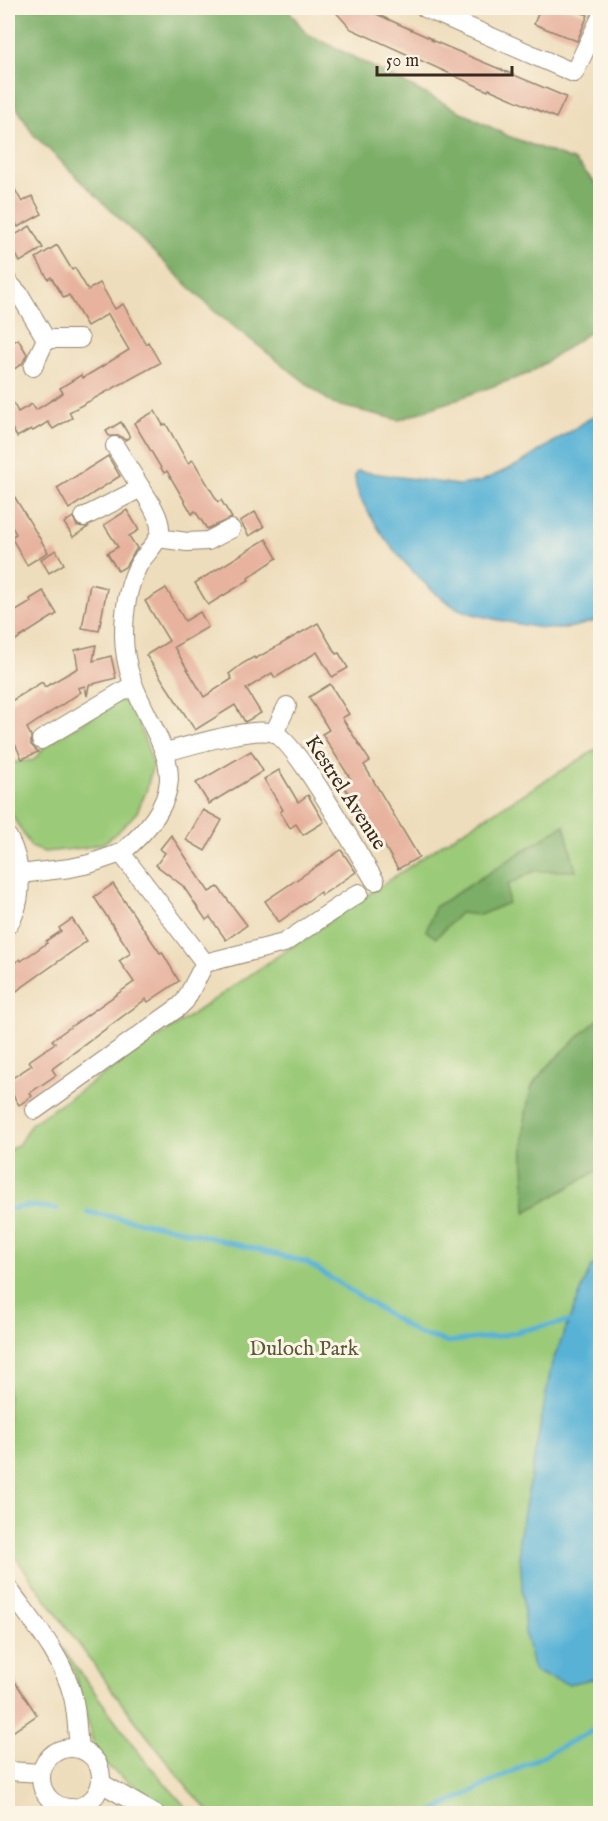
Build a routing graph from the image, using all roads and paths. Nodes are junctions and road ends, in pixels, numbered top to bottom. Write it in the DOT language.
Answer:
graph roads {
  1 [pos="425,8"];
  2 [pos="600,19"];
  3 [pos="8,282"];
  4 [pos="46,339"];
  5 [pos="80,339"];
  6 [pos="33,367"];
  7 [pos="116,446"];
  8 [pos="141,488"];
  9 [pos="84,517"];
  10 [pos="231,529"];
  11 [pos="158,538"];
  12 [pos="133,685"];
  13 [pos="287,706"];
  14 [pos="274,733"];
  15 [pos="41,740"];
  16 [pos="165,752"];
  17 [pos="8,837"];
  18 [pos="121,853"];
  19 [pos="20,874"];
  20 [pos="375,881"];
  21 [pos="359,892"];
  22 [pos="8,925"];
  23 [pos="205,963"];
  24 [pos="35,1110"];
  25 [pos="8,1588"];
  26 [pos="80,1748"];
  27 [pos="8,1771"];
  28 [pos="41,1773"];
  29 [pos="101,1784"];
  30 [pos="155,1814"];
  1 -- 2 [label="street"];
  3 -- 4 [label="street"];
  4 -- 5 [label="street"];
  4 -- 6 [label="street"];
  7 -- 8 [label="street"];
  8 -- 9 [label="street"];
  8 -- 11 [label="street"];
  10 -- 11 [label="street"];
  11 -- 12 [label="street"];
  12 -- 15 [label="street"];
  12 -- 16 [label="street"];
  13 -- 14 [label="street, Kestrel Avenue"];
  14 -- 16 [label="street, Kestrel Avenue"];
  14 -- 20 [label="street, Kestrel Avenue"];
  16 -- 18 [label="street"];
  17 -- 19 [label="street"];
  18 -- 19 [label="street"];
  18 -- 23 [label="street"];
  19 -- 22 [label="street"];
  21 -- 23 [label="street"];
  23 -- 24 [label="street"];
  25 -- 26 [label="street"];
  26 -- 28 [label="street"];
  26 -- 29 [label="street"];
  27 -- 28 [label="street"];
  28 -- 29 [label="street"];
  29 -- 30 [label="street"];
}
